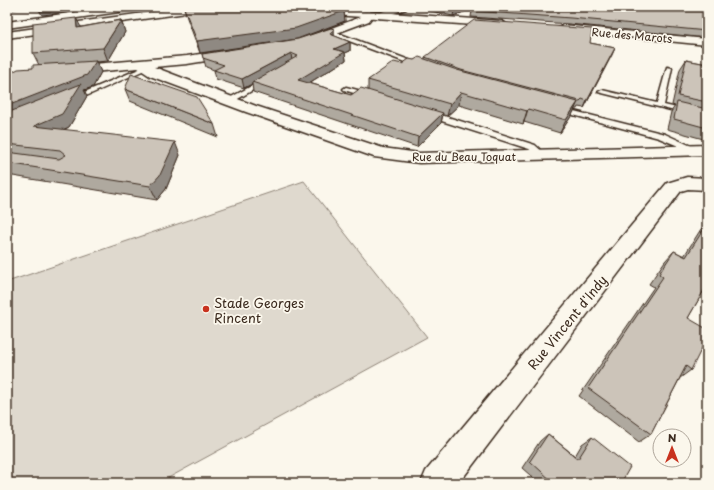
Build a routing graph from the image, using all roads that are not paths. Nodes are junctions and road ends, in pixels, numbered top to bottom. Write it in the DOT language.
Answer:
graph roads {
  1 [pos="133,7"];
  2 [pos="193,7"];
  3 [pos="208,7"];
  4 [pos="264,7"];
  5 [pos="291,7"];
  6 [pos="404,7"];
  7 [pos="313,9"];
  8 [pos="374,14"];
  9 [pos="146,15"];
  10 [pos="7,25"];
  11 [pos="515,25"];
  12 [pos="553,28"];
  13 [pos="330,32"];
  14 [pos="7,35"];
  15 [pos="707,42"];
  16 [pos="292,44"];
  17 [pos="245,52"];
  18 [pos="144,66"];
  19 [pos="669,68"];
  20 [pos="428,70"];
  21 [pos="55,71"];
  22 [pos="274,75"];
  23 [pos="346,89"];
  24 [pos="602,92"];
  25 [pos="376,98"];
  26 [pos="228,100"];
  27 [pos="66,102"];
  28 [pos="660,106"];
  29 [pos="556,107"];
  30 [pos="421,111"];
  31 [pos="707,117"];
  32 [pos="701,150"];
  33 [pos="542,155"];
  34 [pos="707,184"];
  35 [pos="438,483"];
  1 -- 10 [label="street"];
  2 -- 9 [label="street"];
  3 -- 9 [label="street"];
  4 -- 7 [label="street"];
  5 -- 7 [label="street"];
  6 -- 8 [label="street"];
  7 -- 8 [label="street"];
  8 -- 11 [label="street"];
  8 -- 13 [label="street"];
  9 -- 14 [label="street"];
  12 -- 15 [label="street, Rue des Marots"];
  13 -- 16 [label="street"];
  13 -- 20 [label="lane"];
  17 -- 18 [label="street"];
  18 -- 21 [label="street"];
  18 -- 26 [label="street, Rue du Beau Toquat"];
  18 -- 27 [label="lane"];
  19 -- 28 [label="lane"];
  22 -- 26 [label="lane"];
  23 -- 25 [label="lane"];
  24 -- 28 [label="lane"];
  26 -- 33 [label="street, Rue du Beau Toquat"];
  28 -- 31 [label="lane"];
  29 -- 32 [label="lane"];
  30 -- 33 [label="lane"];
  32 -- 33 [label="street, Rue du Beau Toquat"];
  34 -- 35 [label="street, Rue Vincent d'Indy"];
}
